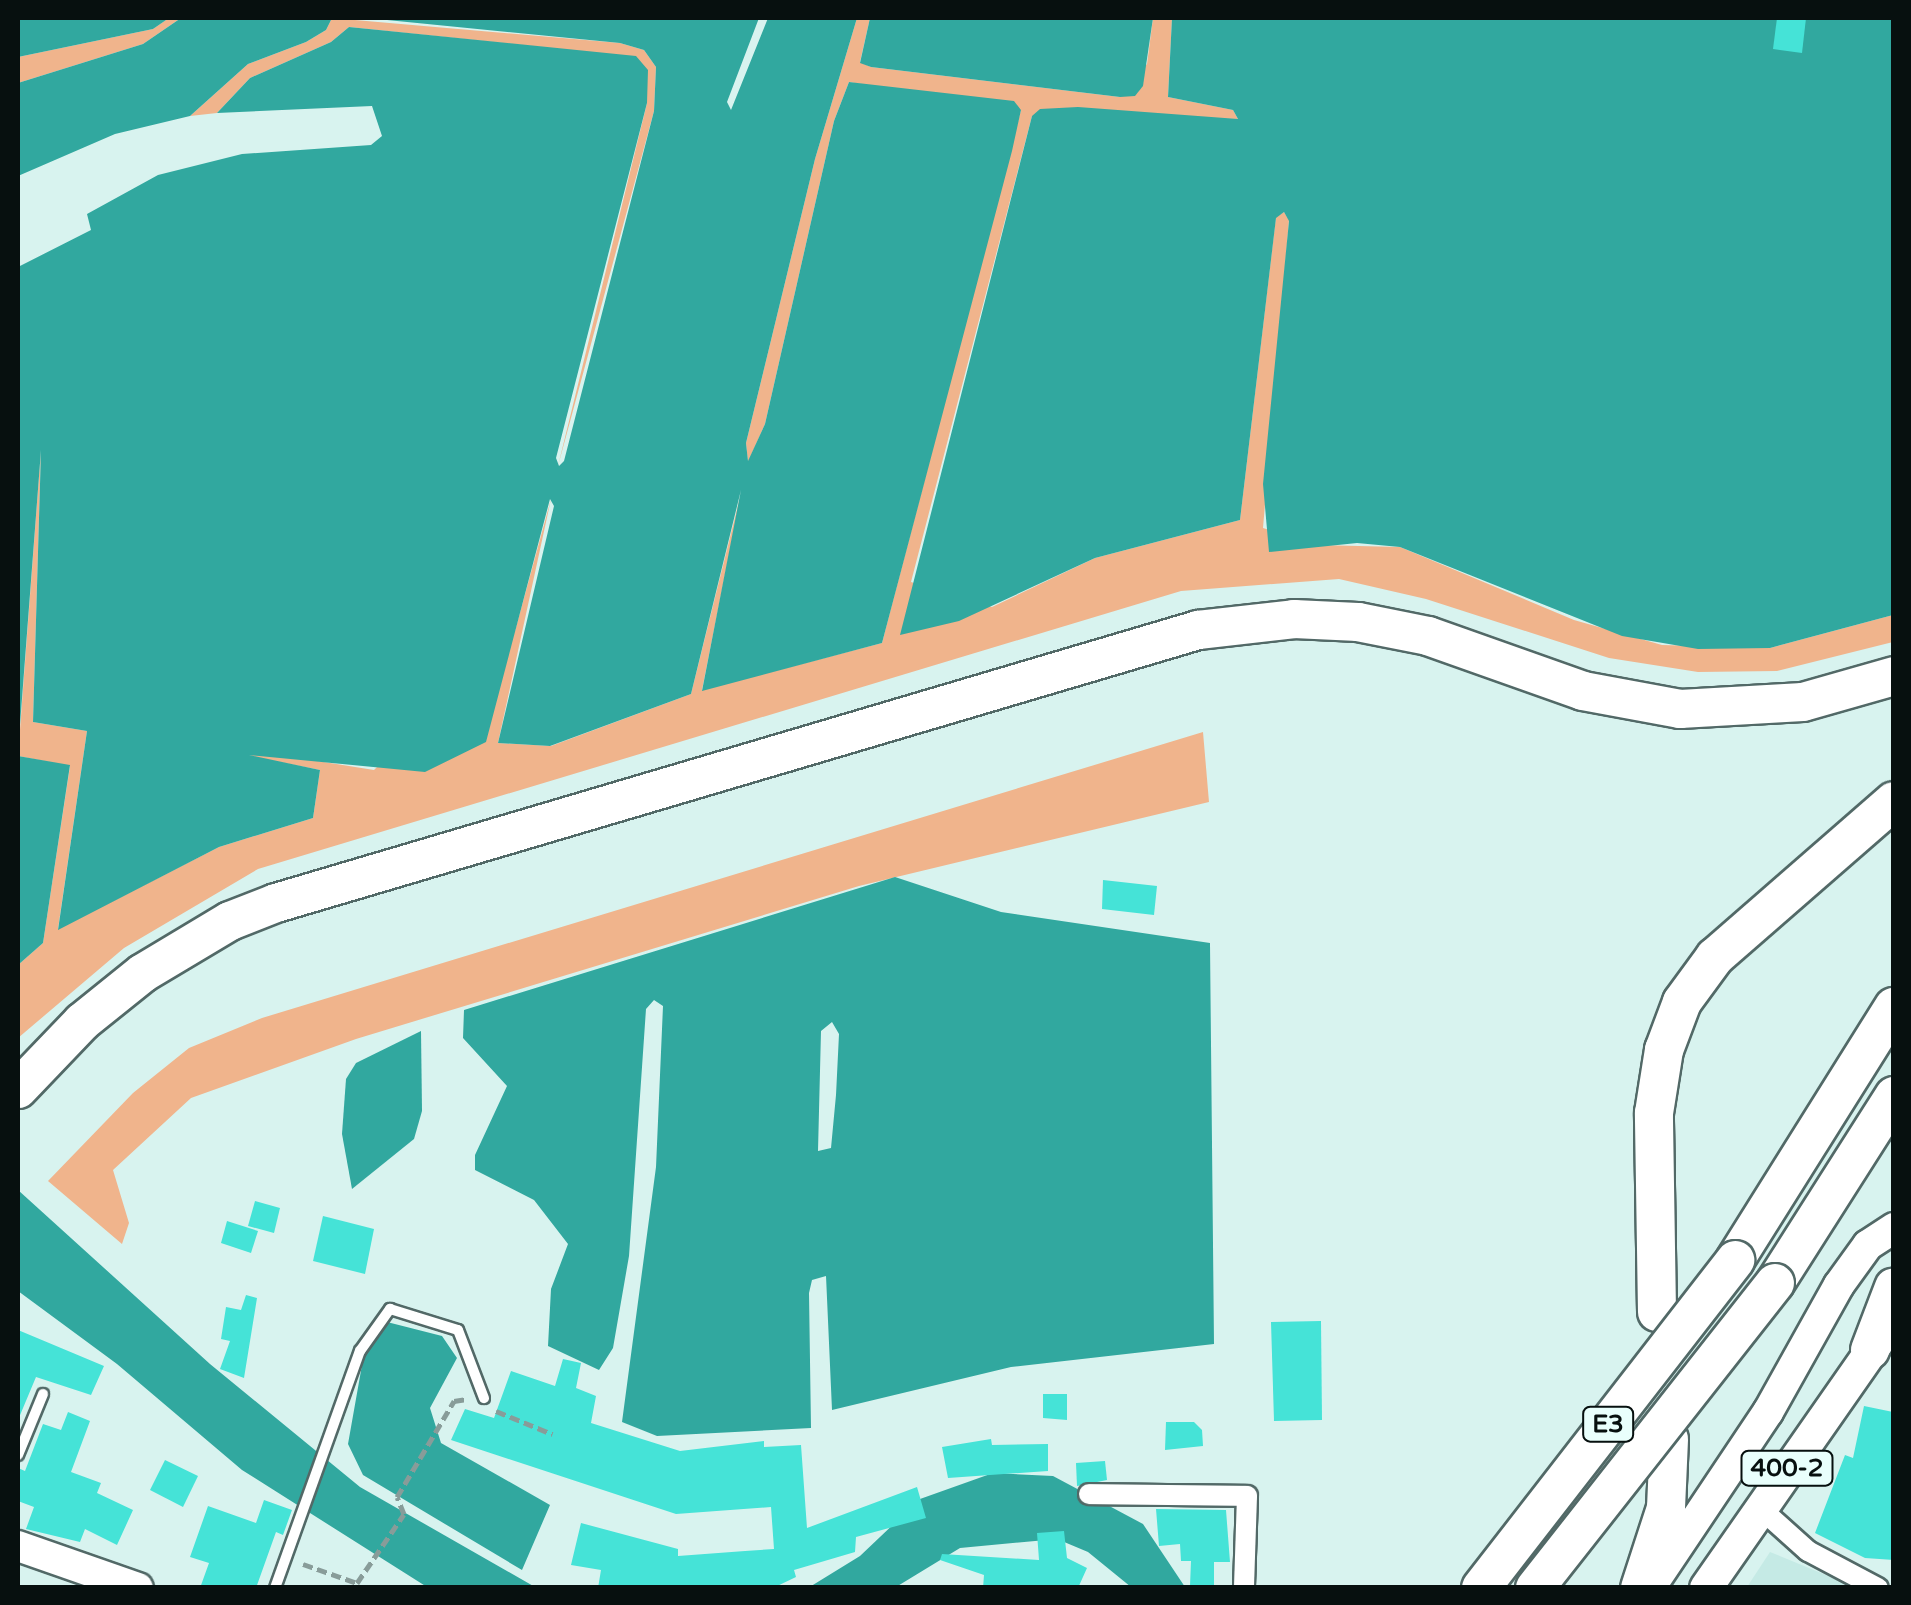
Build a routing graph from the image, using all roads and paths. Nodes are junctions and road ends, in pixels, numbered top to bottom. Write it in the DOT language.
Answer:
graph roads {
  1 [pos="1894,676"];
  2 [pos="1894,801"];
  3 [pos="1894,1008"];
  4 [pos="18,1090"];
  5 [pos="1894,1096"];
  6 [pos="1894,1228"];
  7 [pos="1894,1287"];
  8 [pos="1658,1312"];
  9 [pos="1882,1336"];
  10 [pos="43,1394"];
  11 [pos="484,1398"];
  12 [pos="443,1422"];
  13 [pos="1669,1439"];
  14 [pos="18,1455"];
  15 [pos="1090,1494"];
  16 [pos="1760,1508"];
  17 [pos="18,1546"];
  18 [pos="286,1558"];
  19 [pos="138,1588"];
  20 [pos="275,1588"];
  21 [pos="1244,1588"];
  22 [pos="1481,1588"];
  23 [pos="1535,1588"];
  24 [pos="1640,1588"];
  25 [pos="1650,1588"];
  26 [pos="1706,1588"];
  27 [pos="1878,1588"];
  1 -- 4 [label="highway"];
  2 -- 8 [label="highway"];
  3 -- 22 [label="highway, E3, bridge"];
  5 -- 23 [label="highway, E3, bridge"];
  6 -- 25 [label="main road, 400-2"];
  7 -- 9 [label="highway"];
  9 -- 16 [label="main road, 400-2"];
  10 -- 14 [label="lane"];
  11 -- 18 [label="lane"];
  12 -- 18 [label="path"];
  13 -- 24 [label="highway"];
  15 -- 21 [label="street"];
  16 -- 26 [label="main road, 400-2"];
  16 -- 27 [label="street"];
  17 -- 19 [label="main road"];
  18 -- 20 [label="lane"];
}
